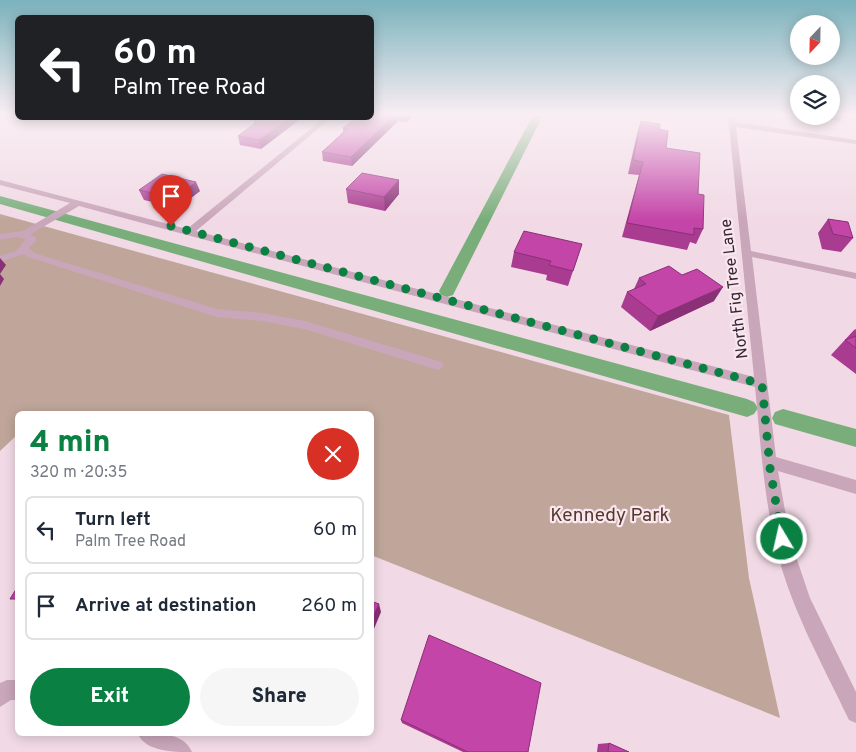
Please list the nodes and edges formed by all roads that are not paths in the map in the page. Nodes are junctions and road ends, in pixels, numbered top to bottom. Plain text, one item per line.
1 (289, 150) edge
2 (735, 150) edge
3 (0, 182) edge
4 (74, 205) junction
5 (190, 231) junction
6 (28, 232) junction
7 (0, 237) edge
8 (25, 249) junction
9 (747, 254) junction
10 (0, 259) edge
11 (856, 276) edge
12 (438, 365) dead end
13 (762, 384) junction
14 (770, 462) junction
15 (856, 487) edge
16 (856, 713) edge
17 (152, 736) edge
18 (182, 752) edge

1 - 5 street
2 - 9 street, North Fig Tree Lane
3 - 4 street
4 - 5 street
4 - 6 street
5 - 13 street
6 - 7 street
6 - 8 street
8 - 10 street
8 - 12 street
9 - 11 street
9 - 13 street, North Fig Tree Lane
13 - 14 street, North Fig Tree Lane
14 - 15 street
14 - 16 street, North Fig Tree Lane
17 - 18 street

